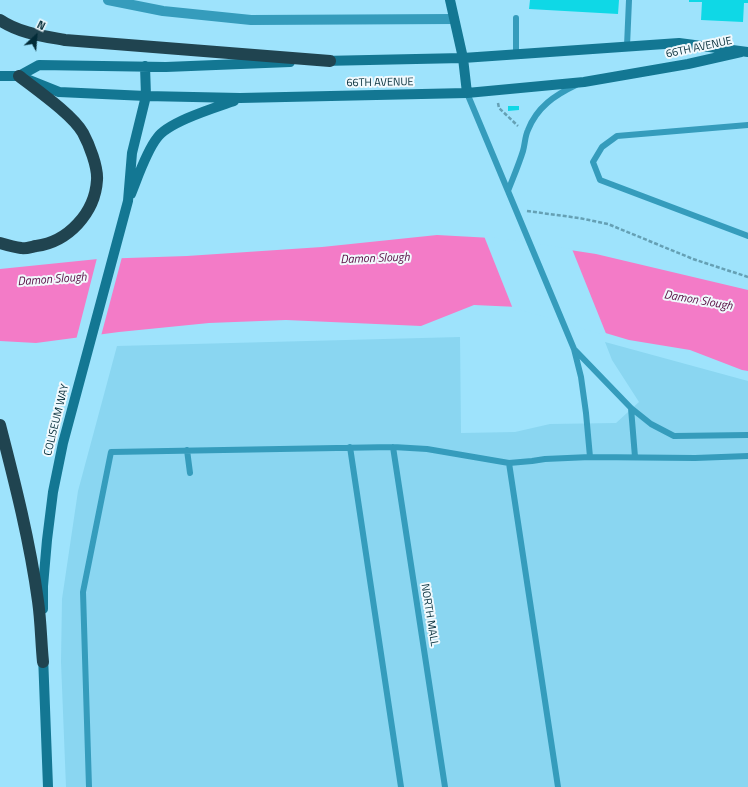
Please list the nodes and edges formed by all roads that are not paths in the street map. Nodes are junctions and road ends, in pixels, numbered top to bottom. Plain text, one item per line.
1 (108, 0) edge
2 (450, 0) edge
3 (629, 0) edge
4 (516, 18) dead end
5 (454, 19) junction
6 (0, 20) edge
7 (627, 46) junction
8 (744, 52) edge
9 (516, 54) junction
10 (462, 58) junction
11 (330, 61) junction
12 (146, 66) junction
13 (0, 76) edge
14 (19, 76) junction
15 (584, 82) junction
16 (467, 93) junction
17 (146, 96) junction
18 (240, 98) junction
19 (748, 125) edge
20 (508, 191) junction
21 (128, 201) junction
22 (748, 236) edge
23 (0, 243) edge
24 (574, 349) junction
25 (631, 408) junction
26 (0, 425) edge
27 (748, 435) edge
28 (350, 447) junction
29 (393, 447) junction
30 (187, 450) junction
31 (748, 456) edge
32 (590, 457) junction
33 (635, 457) junction
34 (509, 463) junction
35 (190, 474) dead end
36 (43, 662) junction
37 (48, 787) edge
38 (89, 787) edge
39 (401, 787) edge
40 (445, 787) edge
41 (558, 787) edge

1 - 5 street
2 - 5 street
3 - 7 lane
4 - 9 lane
5 - 10 street
6 - 11 highway
7 - 8 street, 66TH AVENUE
7 - 9 street, 66TH AVENUE
8 - 15 street, 66TH AVENUE
9 - 10 street, 66TH AVENUE
10 - 11 street, 66TH AVENUE
10 - 16 street
11 - 12 street, 66TH AVENUE
12 - 14 street, 66TH AVENUE
12 - 17 street, COLISEUM WAY
13 - 14 street, 66TH AVENUE
14 - 17 street, 66TH AVENUE
14 - 23 highway
15 - 16 street, 66TH AVENUE
15 - 20 lane
16 - 18 street, 66TH AVENUE
16 - 20 lane
17 - 18 street, 66TH AVENUE
17 - 21 street, COLISEUM WAY
18 - 21 street
19 - 22 lane
20 - 24 lane
21 - 36 street, COLISEUM WAY
24 - 25 lane
24 - 32 lane
25 - 27 lane
25 - 33 lane
26 - 36 highway
28 - 29 lane
28 - 30 lane
28 - 39 lane
29 - 34 lane
29 - 40 lane, NORTH MALL
30 - 35 lane
30 - 38 lane
31 - 33 lane
32 - 33 lane
32 - 34 lane
34 - 41 lane
36 - 37 street, COLISEUM WAY

